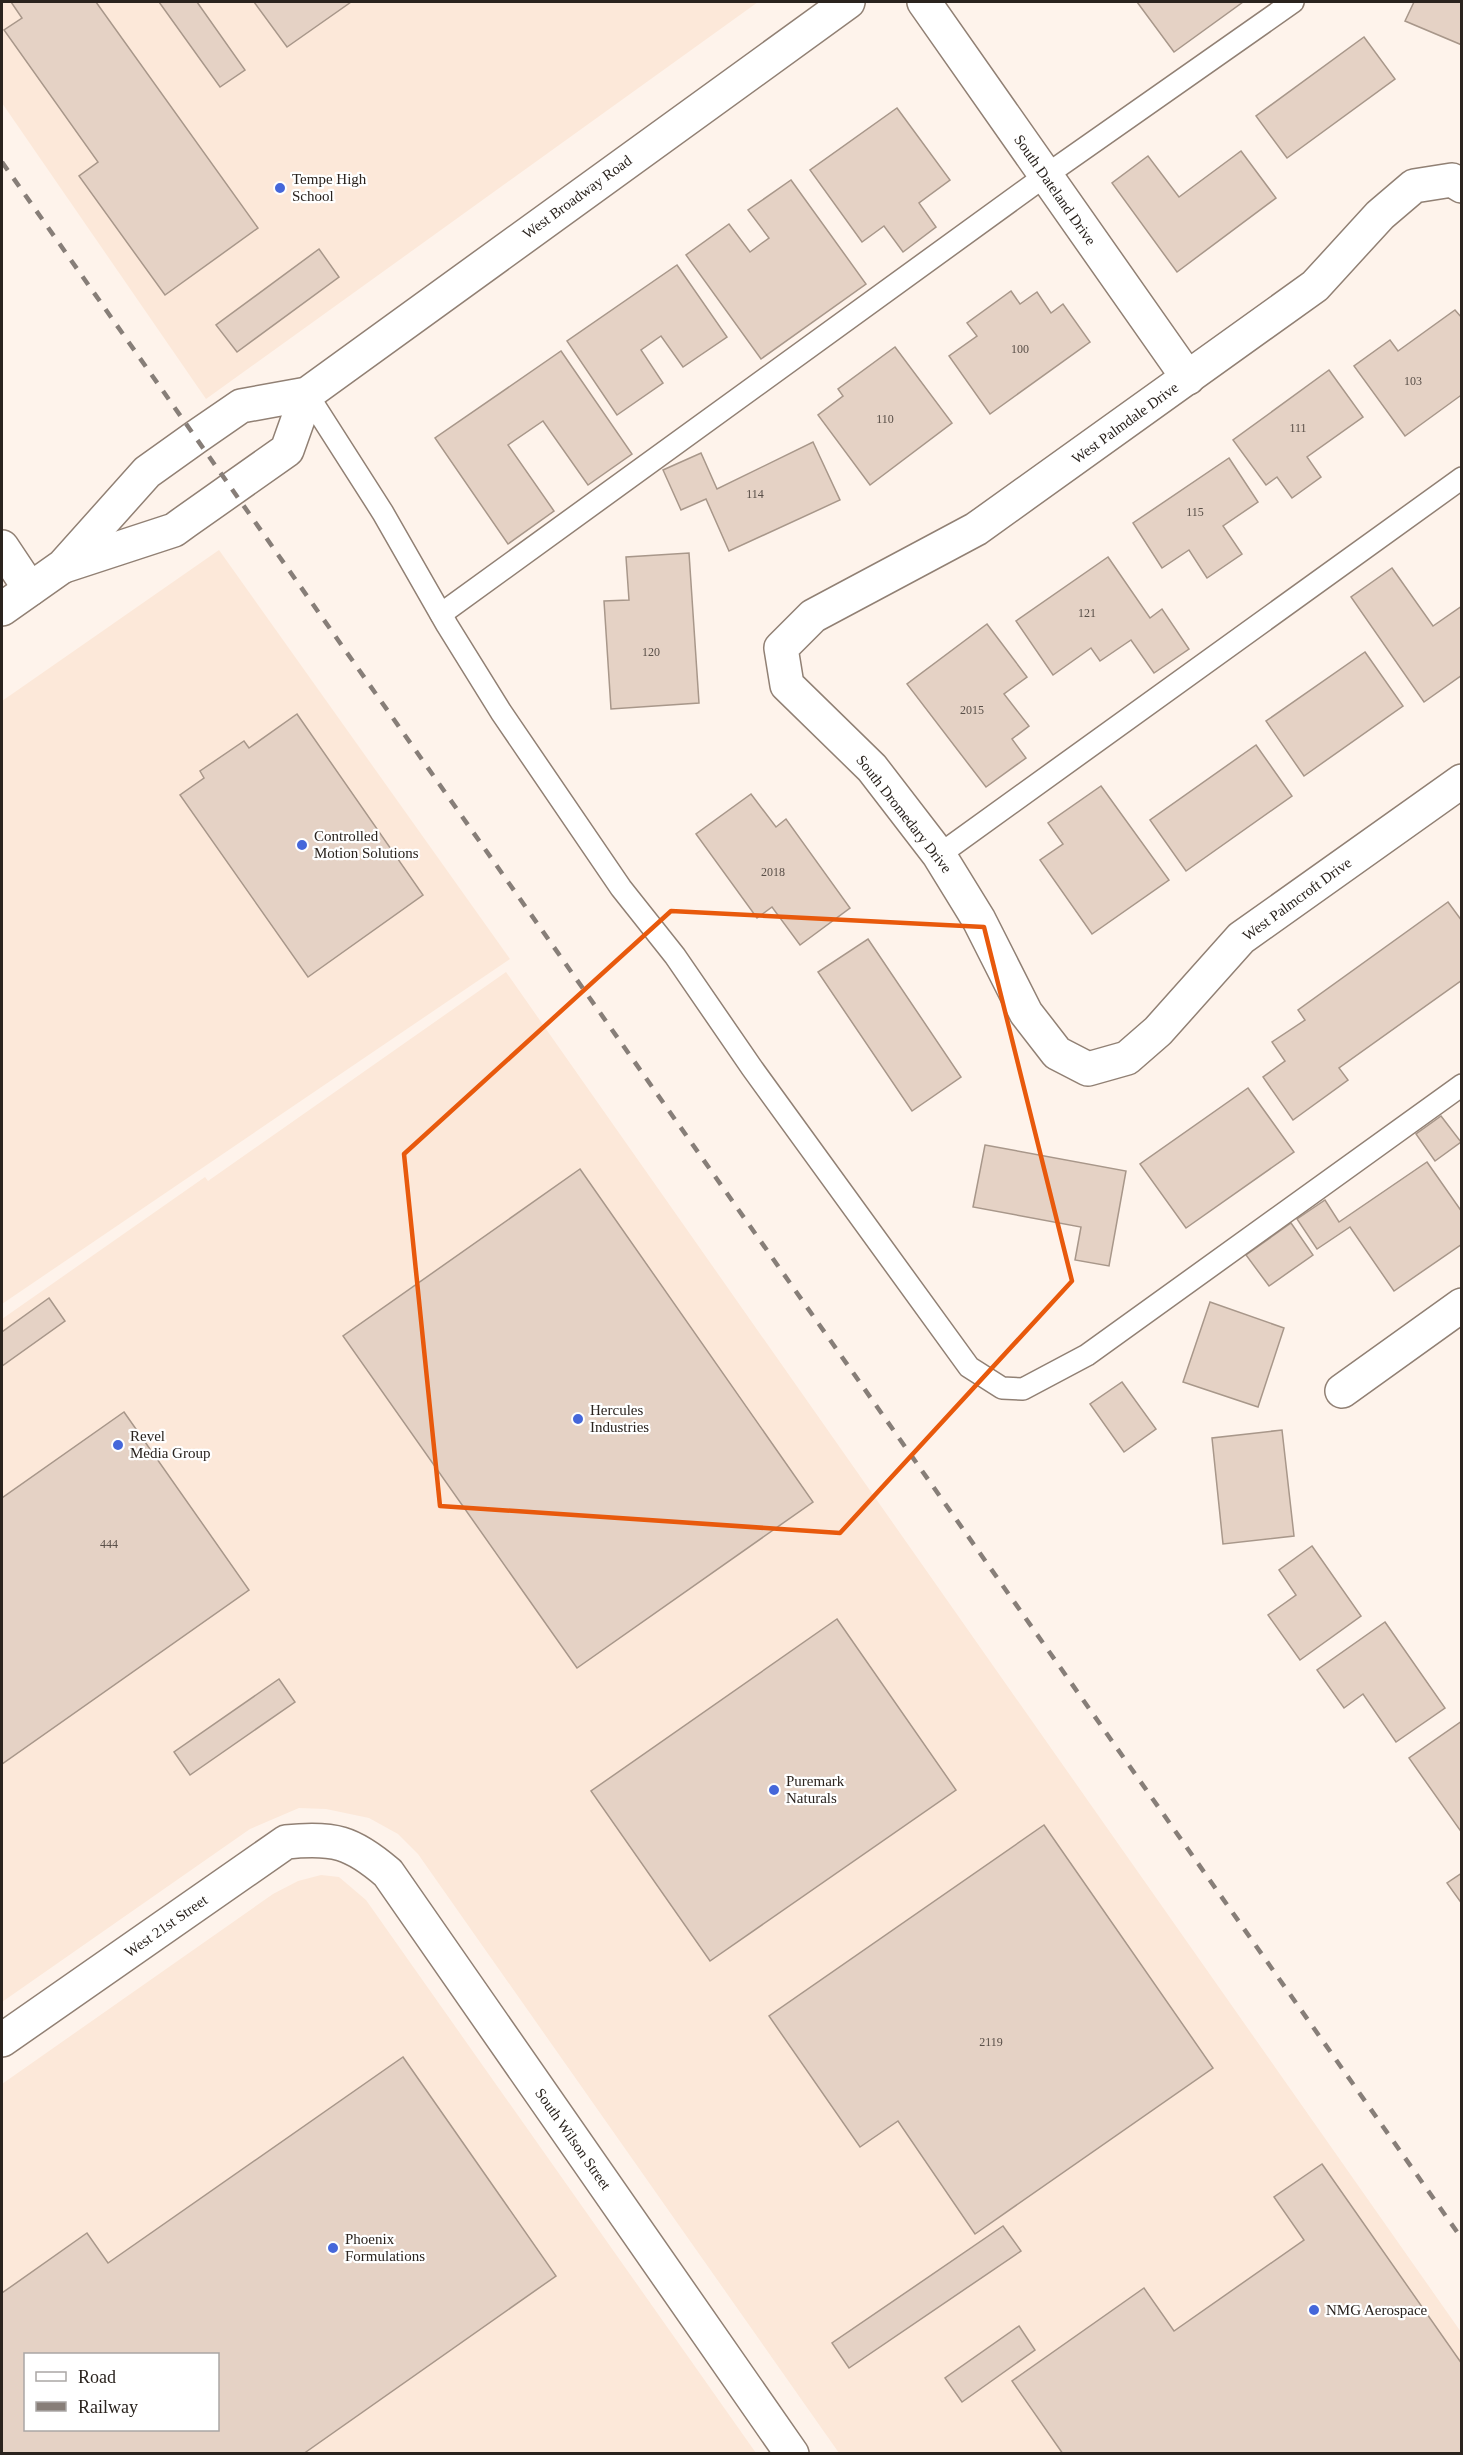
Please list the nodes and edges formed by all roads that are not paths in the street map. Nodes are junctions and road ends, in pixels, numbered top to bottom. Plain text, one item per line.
1 (849, 2) edge
2 (924, 2) edge
3 (1293, 2) edge
4 (1045, 176) junction
5 (1457, 183) edge
6 (1188, 378) junction
7 (307, 394) junction
8 (1461, 477) edge
9 (2, 547) edge
10 (63, 566) junction
11 (30, 589) junction
12 (2, 609) edge
13 (441, 614) junction
14 (781, 648) joint
15 (1461, 781) edge
16 (939, 855) junction
17 (1088, 1069) joint
18 (1461, 1085) edge
19 (1461, 1305) edge
20 (1342, 1391) dead end
21 (339, 1841) joint
22 (2, 2040) edge
23 (792, 2454) edge

1 - 7 street, West Broadway Road
2 - 4 street, South Dateland Drive
3 - 4 lane
4 - 6 street, South Dateland Drive
4 - 13 lane
5 - 6 street, West Palmdale Drive
6 - 14 street, West Palmdale Drive
7 - 10 street, West Broadway Road
7 - 10 street, West Broadway Road
7 - 13 lane
8 - 16 lane
9 - 11 street
10 - 11 street, West Broadway Road
11 - 12 street, West Broadway Road
13 - 18 lane
14 - 16 street, South Dromedary Drive
15 - 17 street, West Palmcroft Drive
16 - 17 street, South Dromedary Drive
19 - 20 street
21 - 22 street, West 21st Street
21 - 23 street, South Wilson Street

